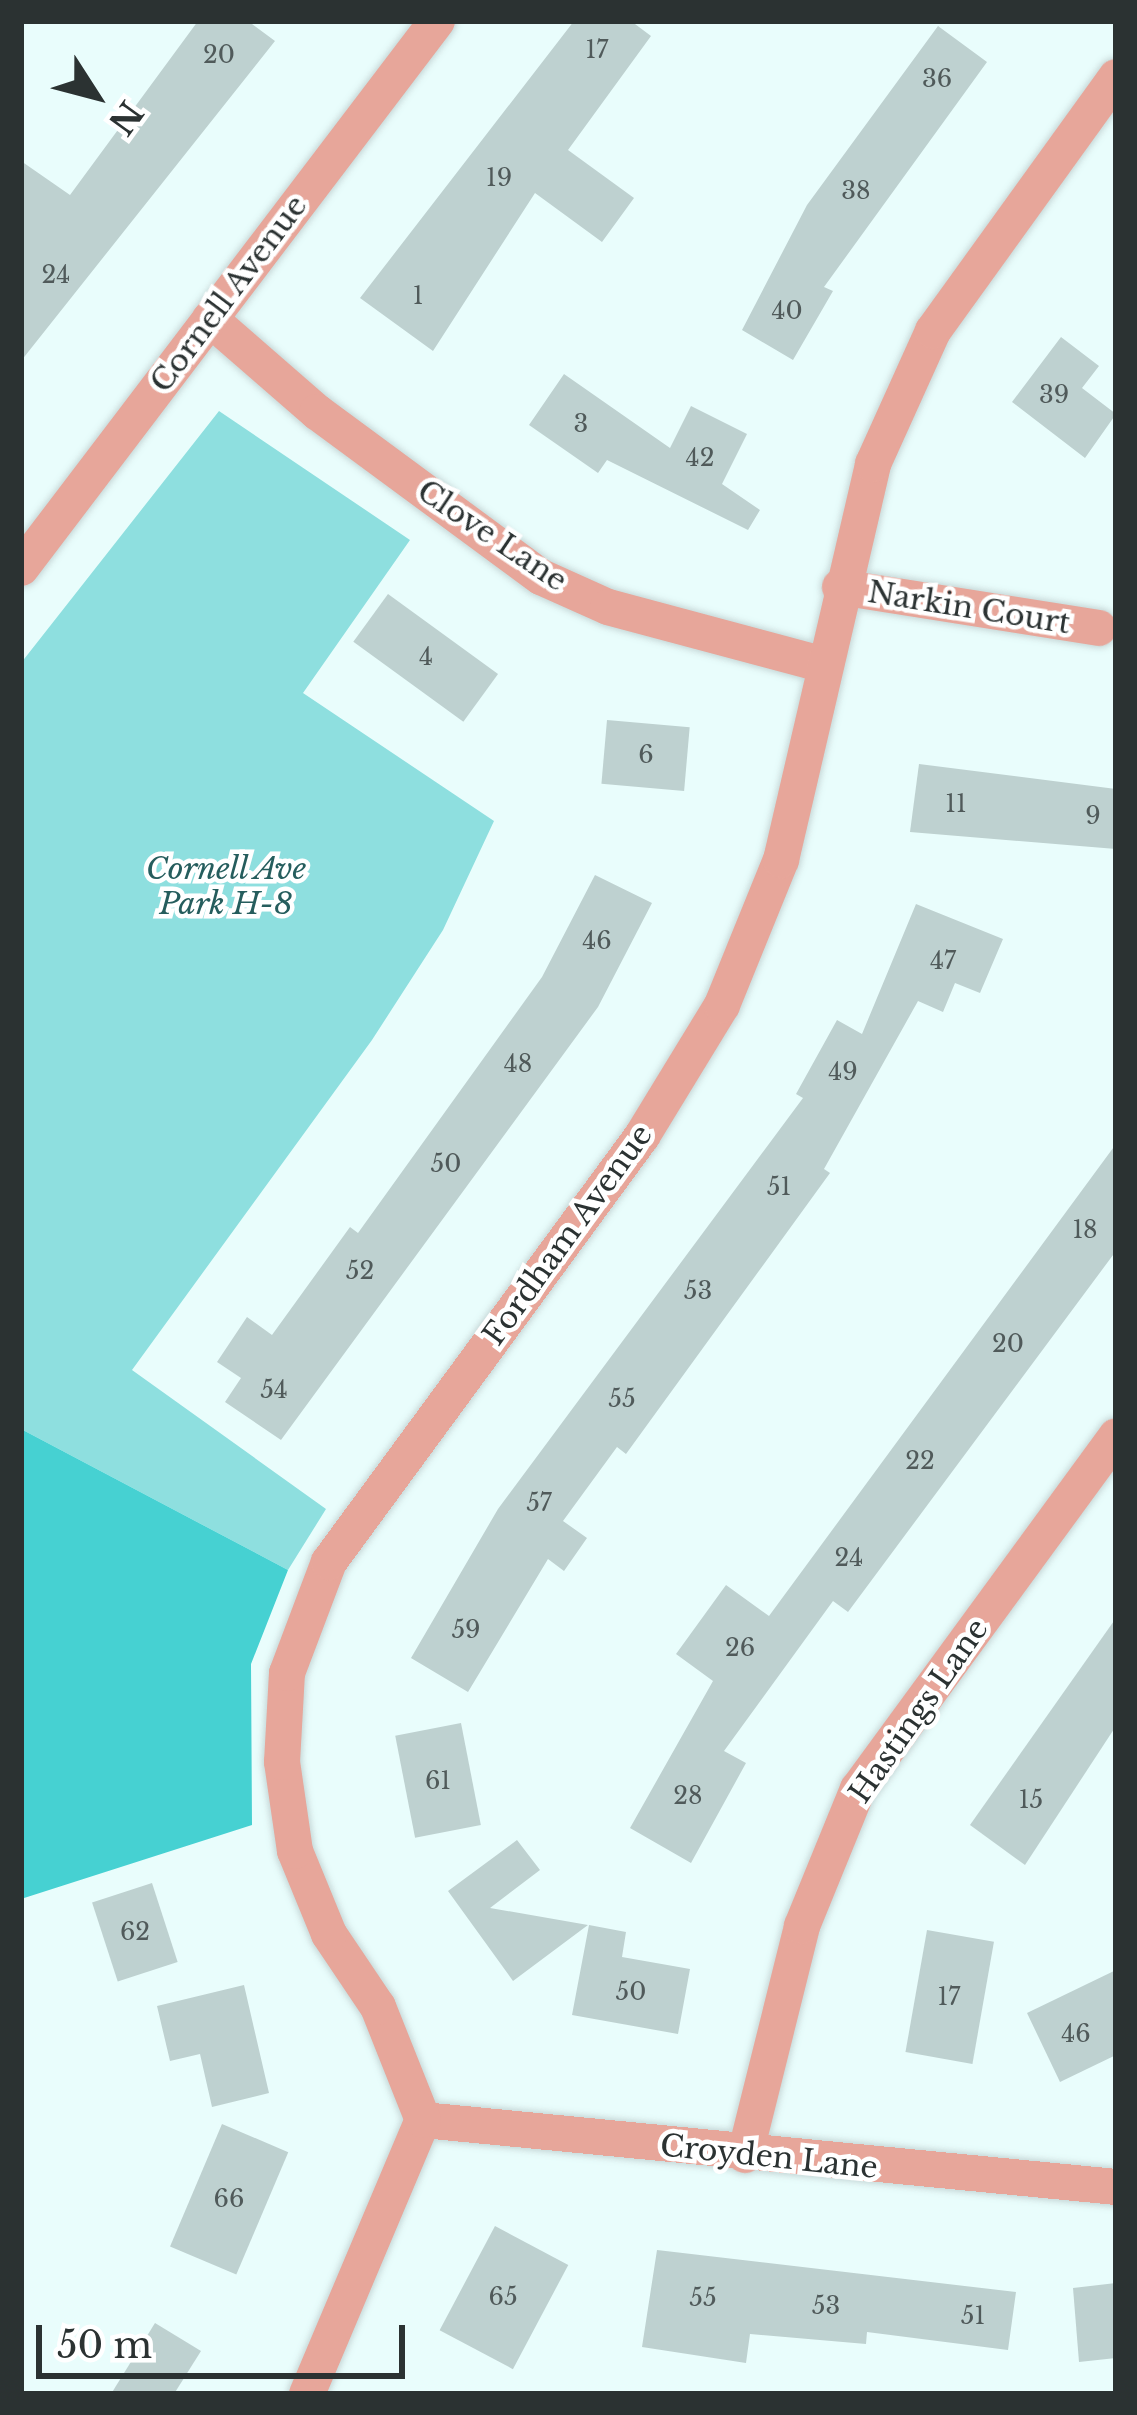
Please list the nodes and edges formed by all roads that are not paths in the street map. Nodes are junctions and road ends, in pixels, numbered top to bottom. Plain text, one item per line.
1 (437, 21) edge
2 (1116, 77) edge
3 (210, 320) junction
4 (21, 568) edge
5 (840, 587) junction
6 (1099, 628) dead end
7 (821, 664) junction
8 (1116, 1436) edge
9 (423, 2120) junction
10 (745, 2155) junction
11 (1116, 2187) edge
12 (307, 2394) edge

1 - 3 street, Cornell Avenue
2 - 5 street, Fordham Avenue
3 - 4 street, Cornell Avenue
3 - 7 street, Clove Lane
5 - 6 street, Narkin Court
5 - 7 street, Fordham Avenue
7 - 9 street, Fordham Avenue
8 - 10 street, Hastings Lane
9 - 10 street, Croyden Lane
9 - 12 street
10 - 11 street, Croyden Lane

